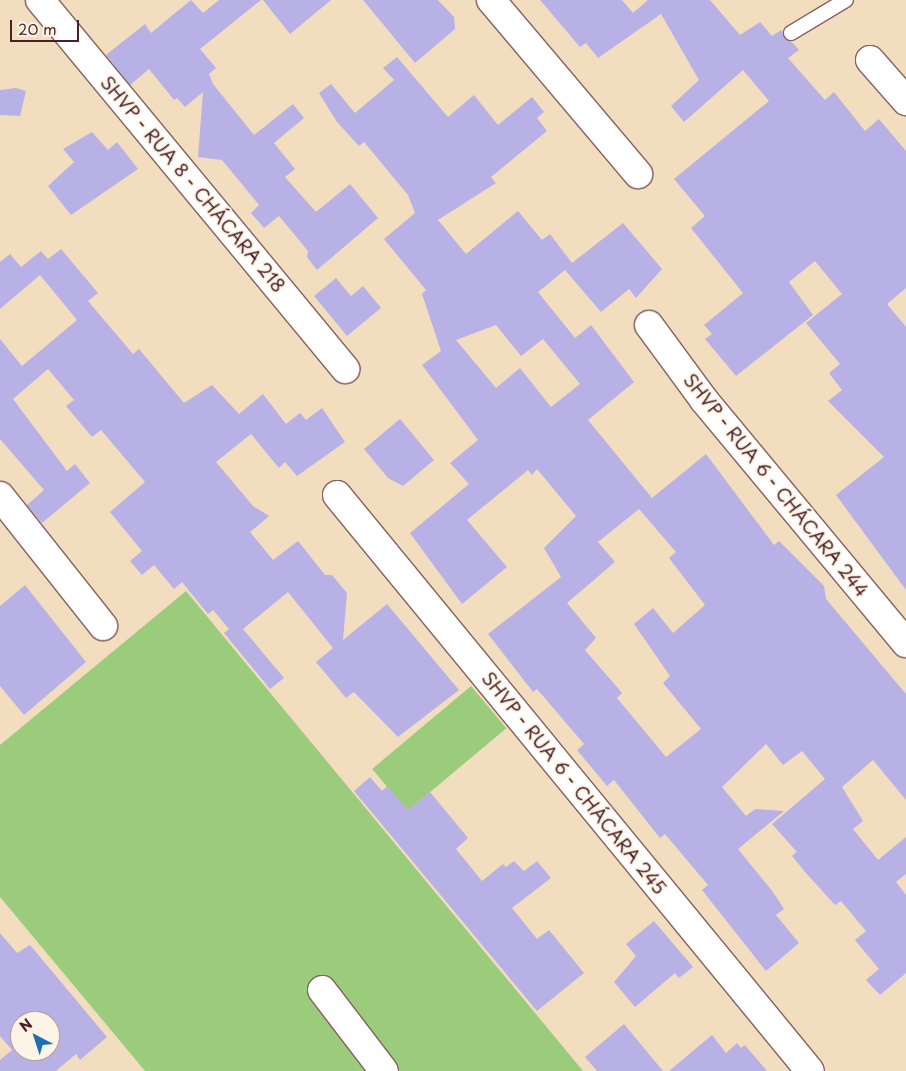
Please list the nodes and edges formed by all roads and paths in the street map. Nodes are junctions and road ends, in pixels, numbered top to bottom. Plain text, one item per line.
1 (40, 0) edge
2 (491, 0) edge
3 (846, 0) edge
4 (791, 33) dead end
5 (870, 60) dead end
6 (906, 101) edge
7 (638, 174) dead end
8 (649, 325) dead end
9 (345, 369) dead end
10 (338, 495) dead end
11 (0, 496) edge
12 (103, 626) dead end
13 (906, 643) edge
14 (322, 990) dead end
15 (384, 1071) edge
16 (810, 1071) edge

1 - 9 street, SHVP - RUA 8 - CHÁCARA 218
2 - 7 street
3 - 4 lane
5 - 6 street
8 - 13 street, SHVP - RUA 6 - CHÁCARA 244
10 - 16 street, SHVP - RUA 6 - CHÁCARA 245
11 - 12 street
14 - 15 street

